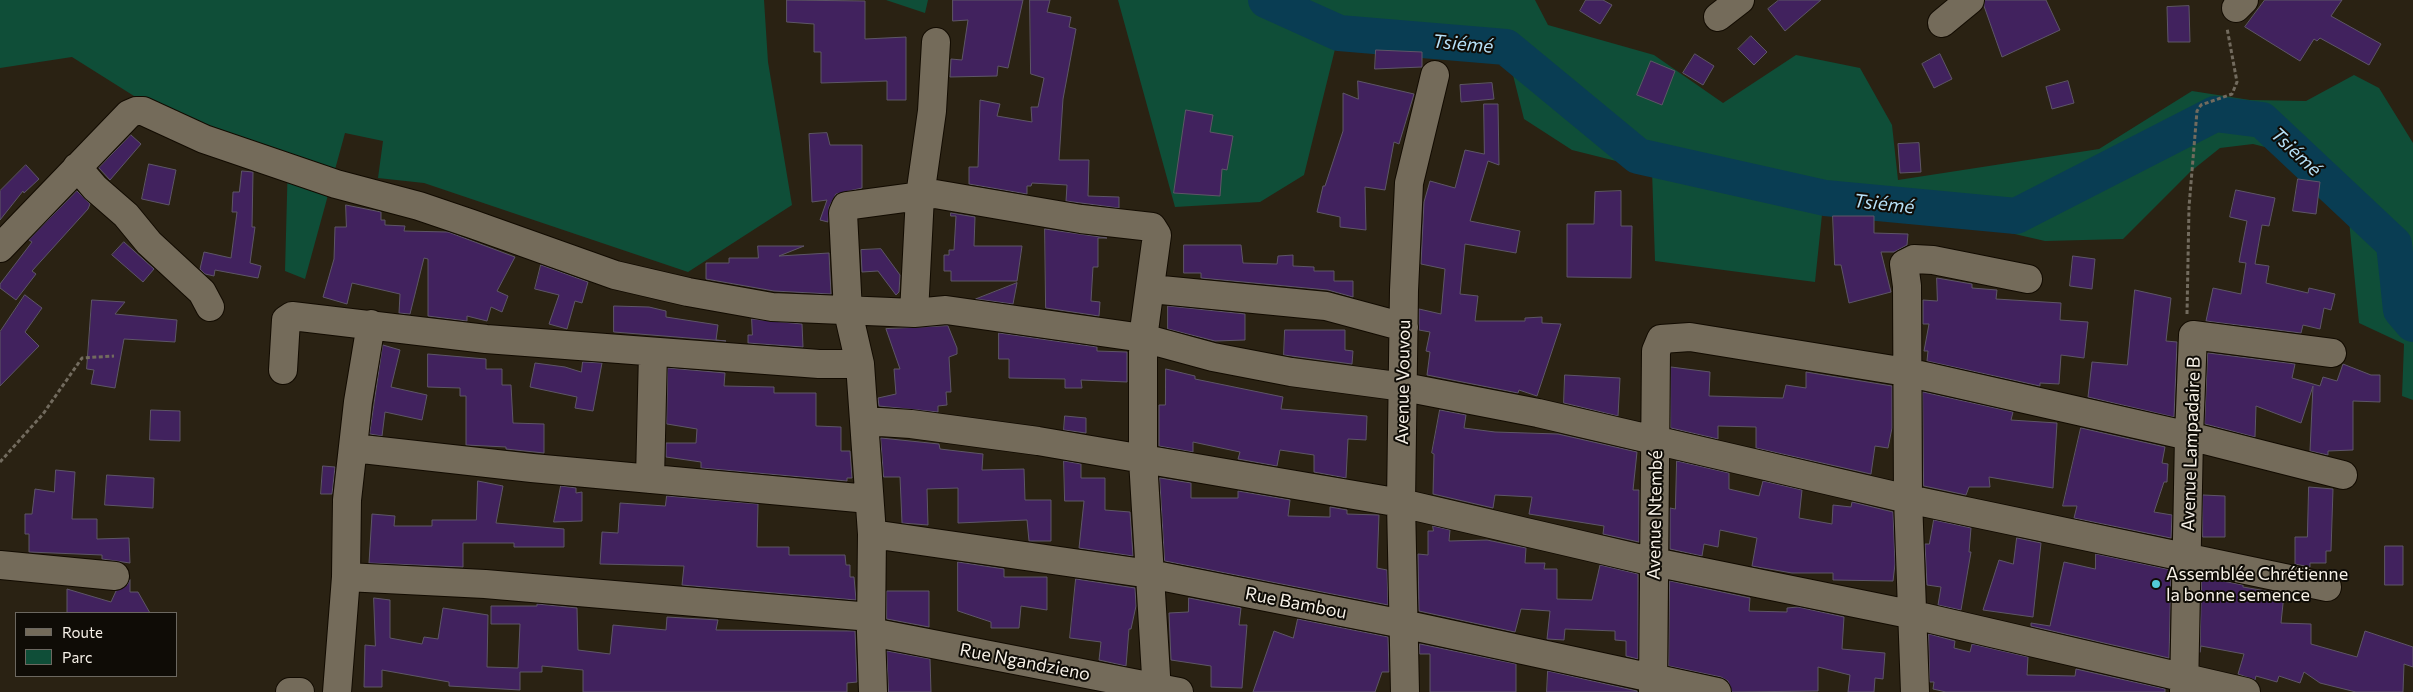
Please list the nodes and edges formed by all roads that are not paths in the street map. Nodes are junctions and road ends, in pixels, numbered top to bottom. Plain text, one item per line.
1 (1740, 0) edge
2 (1970, 0) edge
3 (1718, 17) dead end
4 (1942, 23) dead end
5 (936, 42) dead end
6 (1435, 75) dead end
7 (77, 167) junction
8 (920, 196) junction
9 (0, 248) edge
10 (2028, 279) dead end
11 (1151, 289) junction
12 (210, 307) dead end
13 (848, 312) junction
14 (914, 313) junction
15 (371, 324) junction
16 (1404, 327) junction
17 (1142, 338) junction
18 (653, 352) junction
19 (2332, 353) dead end
20 (860, 364) junction
21 (283, 370) dead end
22 (1906, 372) junction
23 (1404, 387) junction
24 (864, 421) junction
25 (2189, 436) junction
26 (1656, 442) junction
27 (352, 448) junction
28 (1142, 460) junction
29 (2343, 475) dead end
30 (650, 479) junction
31 (1908, 498) junction
32 (869, 499) junction
33 (1402, 503) junction
34 (872, 534) junction
35 (2188, 556) junction
36 (1654, 562) junction
37 (0, 565) edge
38 (1150, 574) junction
39 (115, 576) dead end
40 (346, 577) junction
41 (2327, 587) dead end
42 (1914, 615) junction
43 (871, 624) junction
44 (1403, 624) junction
45 (1653, 685) edge
46 (2184, 685) edge
47 (1165, 690) edge
48 (290, 692) edge
49 (300, 692) edge
50 (337, 692) edge
51 (873, 692) edge
52 (1405, 692) edge
53 (1717, 692) edge
54 (1915, 692) edge
55 (2246, 692) edge

1 - 3 street
2 - 4 street
5 - 8 street
6 - 16 street, Avenue Vouvou
7 - 9 street
7 - 12 street
7 - 13 street
8 - 11 street
8 - 13 street
8 - 14 street
10 - 22 street
11 - 16 street
11 - 17 street
13 - 14 street
13 - 20 street
14 - 17 street
15 - 18 street
15 - 21 street
15 - 27 street
16 - 23 street, Avenue Vouvou
17 - 23 street
17 - 28 street
18 - 20 street
18 - 30 street
19 - 25 street, Avenue Lampadaire B
20 - 24 street
22 - 25 street
22 - 26 street, Avenue Ntembé
22 - 31 street
23 - 26 street
23 - 33 street, Avenue Vouvou
24 - 28 street
24 - 32 street
25 - 29 street
25 - 35 street, Avenue Lampadaire B
26 - 31 street
26 - 36 street, Avenue Ntembé
27 - 30 street
27 - 40 street
28 - 33 street
28 - 38 street
30 - 32 street
31 - 35 street
31 - 42 street
32 - 34 street
33 - 36 street
33 - 44 street, Avenue Vouvou
34 - 38 street, Rue Bambou
34 - 43 street
35 - 41 street
35 - 46 street, Avenue Lampadaire B
36 - 42 street
36 - 45 street, Avenue Ntembé
37 - 39 street
38 - 44 street, Rue Bambou
38 - 47 street
40 - 43 street, Rue Ngandzieno
40 - 50 street
42 - 46 street
42 - 54 street
43 - 47 street, Rue Ngandzieno
43 - 51 street
44 - 45 street, Rue Bambou
44 - 52 street, Avenue Vouvou
45 - 53 street, Rue Bambou
46 - 55 street
48 - 49 street

